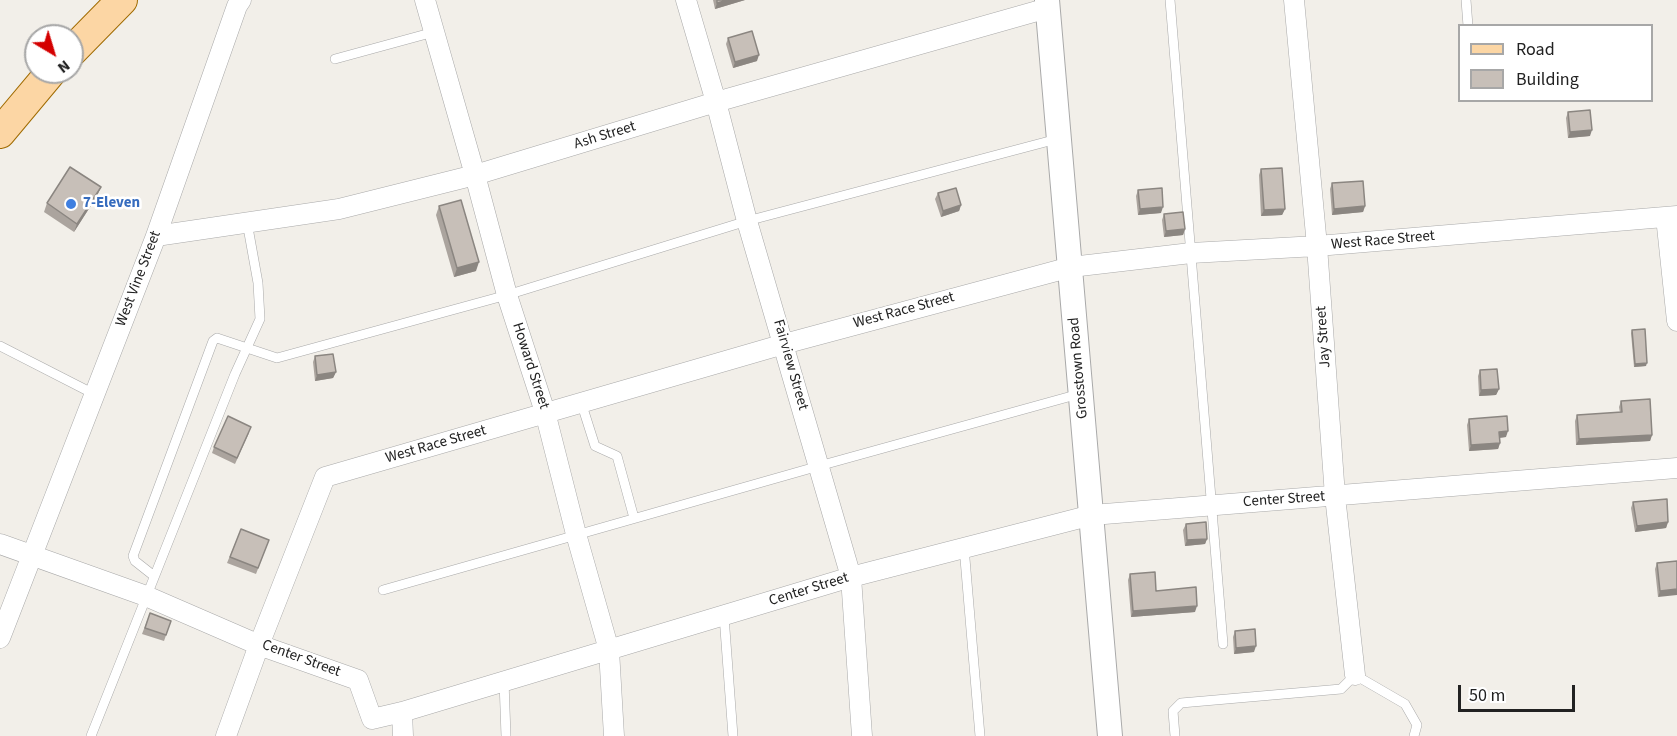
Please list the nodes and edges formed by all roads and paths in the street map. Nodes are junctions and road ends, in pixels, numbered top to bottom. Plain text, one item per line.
1 (122, 0) edge
2 (241, 0) edge
3 (424, 0) edge
4 (686, 0) edge
5 (1170, 0) edge
6 (1294, 0) edge
7 (1466, 0) edge
8 (1047, 4) edge
9 (1468, 24) edge
10 (434, 32) junction
11 (84, 39) edge
12 (335, 59) dead end
13 (41, 84) edge
14 (716, 102) junction
15 (0, 133) edge
16 (1059, 139) junction
17 (475, 176) junction
18 (1672, 217) edge
19 (747, 221) junction
20 (247, 222) junction
21 (156, 236) junction
22 (1317, 246) junction
23 (1191, 252) junction
24 (1071, 267) junction
25 (507, 295) junction
26 (1677, 321) edge
27 (784, 344) junction
28 (0, 346) edge
29 (247, 347) junction
30 (94, 394) junction
31 (1082, 394) junction
32 (581, 402) junction
33 (545, 412) junction
34 (819, 466) junction
35 (1677, 468) edge
36 (1335, 496) junction
37 (1210, 506) junction
38 (1092, 515) junction
39 (634, 518) junction
40 (576, 534) junction
41 (0, 544) edge
42 (964, 547) junction
43 (31, 557) junction
44 (154, 576) junction
45 (851, 577) junction
46 (383, 590) dead end
47 (146, 596) junction
48 (724, 616) junction
49 (0, 638) edge
50 (1223, 644) dead end
51 (259, 645) junction
52 (609, 650) junction
53 (1355, 675) junction
54 (504, 681) junction
55 (402, 712) junction
56 (91, 736) edge
57 (226, 736) edge
58 (403, 736) edge
59 (506, 736) edge
60 (614, 736) edge
61 (733, 736) edge
62 (862, 736) edge
63 (980, 736) edge
64 (1110, 736) edge
65 (1175, 736) edge
66 (1414, 736) edge

1 - 11 main road
2 - 21 street, West Vine Street
3 - 10 street, Howard Street
4 - 14 street, Fairview Street
5 - 23 lane
6 - 22 street, Jay Street
7 - 9 lane
8 - 14 street, Ash Street
8 - 16 street, Grosstown Road
10 - 12 lane
10 - 17 street, Howard Street
13 - 15 main road
14 - 17 street, Ash Street
14 - 19 street, Fairview Street
16 - 19 lane
16 - 24 street, Grosstown Road
17 - 20 street, Ash Street
17 - 25 street, Howard Street
18 - 22 street, West Race Street
18 - 26 street
19 - 25 lane
19 - 27 street, Fairview Street
20 - 21 street, Ash Street
20 - 29 lane
21 - 30 street, West Vine Street
22 - 23 street, West Race Street
22 - 36 street, Jay Street
23 - 24 street, West Race Street
23 - 37 lane
24 - 27 street, West Race Street
24 - 31 street, Grosstown Road
25 - 29 lane
25 - 33 street, Howard Street
27 - 32 street, West Race Street
27 - 34 street, Fairview Street
28 - 30 lane
29 - 44 lane
29 - 44 lane
30 - 43 street, West Vine Street
31 - 34 lane
31 - 38 street, Grosstown Road
32 - 33 street, West Race Street
32 - 39 lane
33 - 40 street, Howard Street
33 - 51 street, West Race Street
34 - 39 lane
34 - 45 street, Fairview Street
35 - 36 street, Center Street
36 - 37 street, Center Street
36 - 53 street, Jay Street
37 - 38 street, Center Street
37 - 50 lane
38 - 42 street, Center Street
38 - 64 street, Grosstown Road
39 - 40 lane
40 - 46 lane
40 - 52 street, Howard Street
41 - 43 street, Center Street
42 - 45 street, Center Street
42 - 63 lane
43 - 47 street, Center Street
43 - 49 street, West Vine Street
44 - 47 lane
45 - 48 street, Center Street
45 - 62 street, Fairview Street
47 - 51 street, Center Street
47 - 56 lane
48 - 52 street, Center Street
48 - 61 lane
51 - 55 street, Center Street
51 - 57 street
52 - 54 street, Center Street
52 - 60 street, Howard Street
53 - 65 lane
53 - 66 lane
54 - 55 street, Center Street
54 - 59 lane
55 - 58 street

